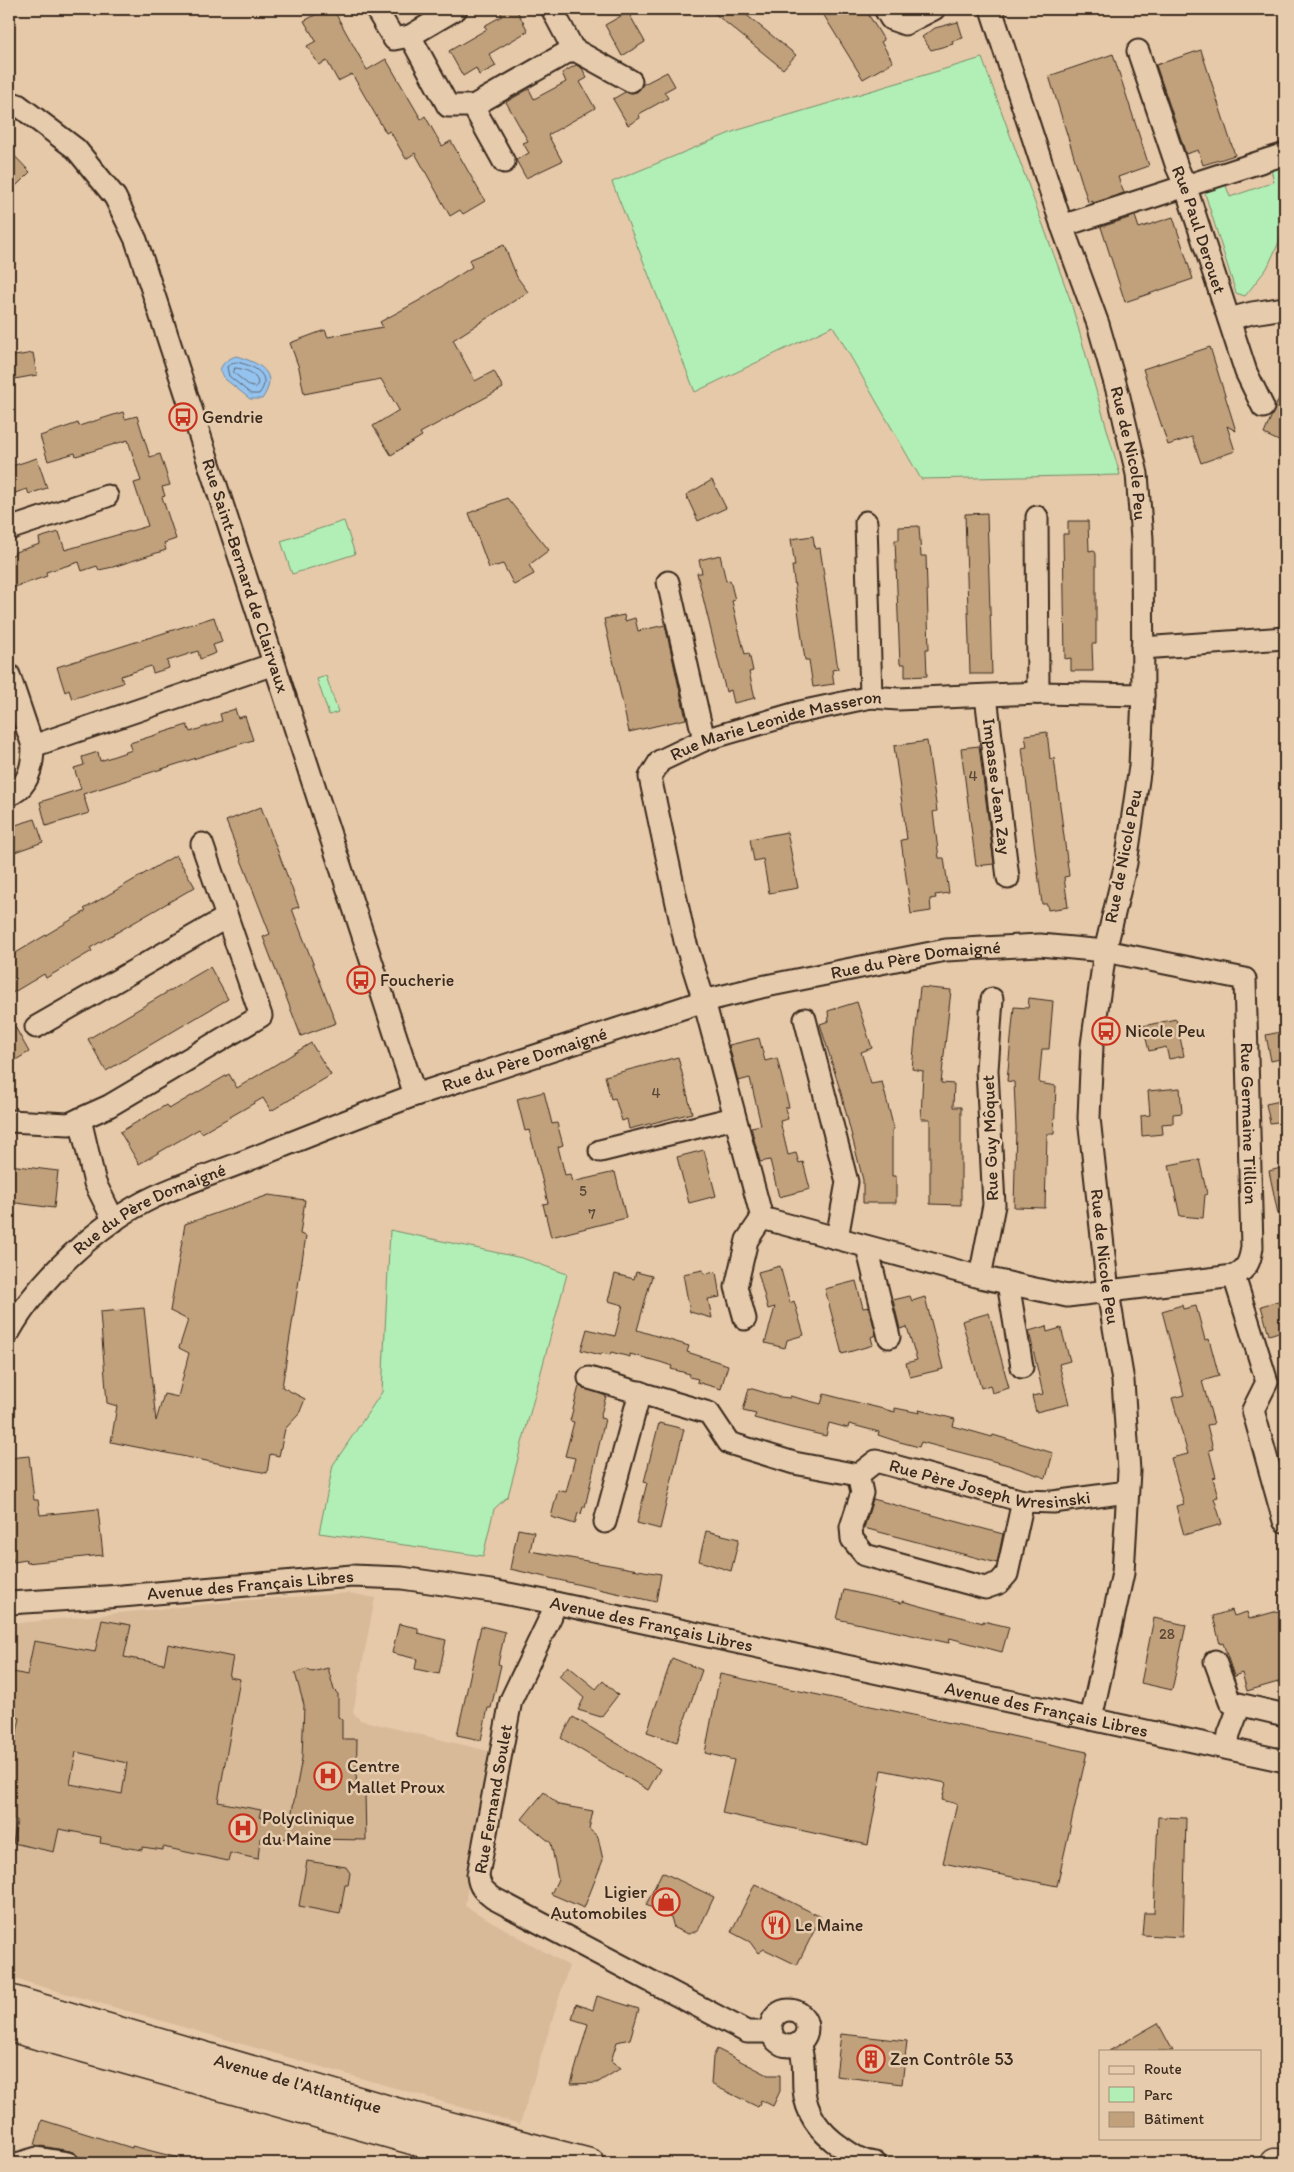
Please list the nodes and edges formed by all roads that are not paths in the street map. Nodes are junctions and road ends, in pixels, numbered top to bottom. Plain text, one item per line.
1 (376, 9) edge
2 (456, 9) edge
3 (552, 9) edge
4 (885, 9) edge
5 (934, 9) edge
6 (990, 9) edge
7 (410, 36) junction
8 (573, 49) junction
9 (1138, 51) dead end
10 (631, 80) dead end
11 (9, 102) edge
12 (473, 106) junction
13 (1285, 154) edge
14 (504, 162) dead end
15 (1185, 185) junction
16 (1062, 226) junction
17 (1285, 308) edge
18 (1229, 319) junction
19 (1263, 407) dead end
20 (108, 496) dead end
21 (1037, 517) dead end
22 (866, 522) dead end
23 (9, 529) edge
24 (668, 582) dead end
25 (1285, 638) edge
26 (1142, 648) junction
27 (274, 664) junction
28 (9, 675) edge
29 (1038, 693) junction
30 (1143, 695) junction
31 (986, 696) junction
32 (871, 697) junction
33 (704, 740) junction
34 (33, 746) junction
35 (9, 794) edge
36 (202, 844) dead end
37 (1008, 878) dead end
38 (227, 917) junction
39 (1105, 951) junction
40 (992, 999) dead end
41 (704, 1001) junction
42 (805, 1019) dead end
43 (36, 1028) dead end
44 (414, 1095) junction
45 (734, 1118) junction
46 (80, 1119) junction
47 (9, 1121) edge
48 (600, 1151) dead end
49 (762, 1218) junction
50 (114, 1221) junction
51 (837, 1238) junction
52 (867, 1247) junction
53 (1234, 1276) junction
54 (980, 1277) junction
55 (1008, 1283) junction
56 (1108, 1292) junction
57 (745, 1319) dead end
58 (9, 1332) edge
59 (889, 1337) dead end
60 (1022, 1367) dead end
61 (589, 1378) dead end
62 (640, 1392) junction
63 (858, 1475) junction
64 (1127, 1492) junction
65 (1023, 1501) junction
66 (1284, 1521) dead end
67 (605, 1522) dead end
68 (9, 1603) edge
69 (555, 1603) junction
70 (1215, 1661) dead end
71 (1240, 1706) junction
72 (1285, 1714) edge
73 (1092, 1719) junction
74 (1227, 1748) junction
75 (1285, 1761) edge
76 (9, 1999) edge
77 (9, 2027) edge
78 (771, 2032) junction
79 (799, 2043) junction
80 (20, 2163) edge
81 (68, 2163) edge
82 (494, 2163) edge
83 (590, 2163) edge
84 (875, 2163) edge
85 (1274, 2163) edge
86 (1285, 2163) edge

1 - 7 street
2 - 7 street
3 - 8 street
4 - 5 street
6 - 16 street, Rue de Nicole Peu
7 - 12 street
8 - 10 street
8 - 12 street
9 - 15 street, Rue Paul Derouet
11 - 27 street, Rue Saint-Bernard de Clairvaux
12 - 14 street
13 - 15 street
15 - 16 street
15 - 18 street, Rue Paul Derouet
16 - 26 street, Rue de Nicole Peu
17 - 18 street
18 - 19 street, Rue Paul Derouet
20 - 23 street
21 - 29 street
22 - 32 street
24 - 33 street
25 - 26 street
26 - 30 street, Rue de Nicole Peu
27 - 34 street
27 - 44 street, Rue Saint-Bernard de Clairvaux
28 - 34 street
29 - 30 street, Rue Marie Leonide Masseron
29 - 31 street, Rue Marie Leonide Masseron
30 - 39 street, Rue de Nicole Peu
31 - 32 street, Rue Marie Leonide Masseron
31 - 37 street, Impasse Jean Zay
32 - 33 street, Rue Marie Leonide Masseron
33 - 41 street, Rue Marie Leonide Masseron
34 - 35 street
36 - 38 street
38 - 43 street
38 - 46 street
39 - 41 street, Rue du Père Domaigné
39 - 53 street, Rue Germaine Tillion
39 - 56 street, Rue de Nicole Peu
40 - 54 street, Rue Guy Môquet
41 - 44 street, Rue du Père Domaigné
41 - 45 street
42 - 51 street
44 - 50 street, Rue du Père Domaigné
45 - 48 street
45 - 49 street
46 - 47 street
46 - 50 street
49 - 51 street
49 - 57 street
50 - 58 street, Rue du Père Domaigné
51 - 52 street
52 - 54 street
52 - 59 street
53 - 56 street
53 - 66 street
54 - 55 street
55 - 56 street
55 - 60 street
56 - 64 street, Rue de Nicole Peu
61 - 62 street
62 - 63 street
62 - 67 street
63 - 65 street, Rue Père Joseph Wresinski
63 - 65 street
64 - 65 street, Rue Père Joseph Wresinski
64 - 73 street, Rue de Nicole Peu
68 - 69 street, Avenue des Français Libres
69 - 73 street, Avenue des Français Libres
69 - 78 street, Rue Fernand Soulet
70 - 71 street
71 - 72 street
71 - 74 street
73 - 74 street, Avenue des Français Libres
74 - 75 street, Avenue des Français Libres
76 - 83 main road, Avenue de l'Atlantique
77 - 82 main road, Avenue de l'Atlantique
78 - 79 street
78 - 79 street
79 - 84 street
80 - 81 street
85 - 86 main road

